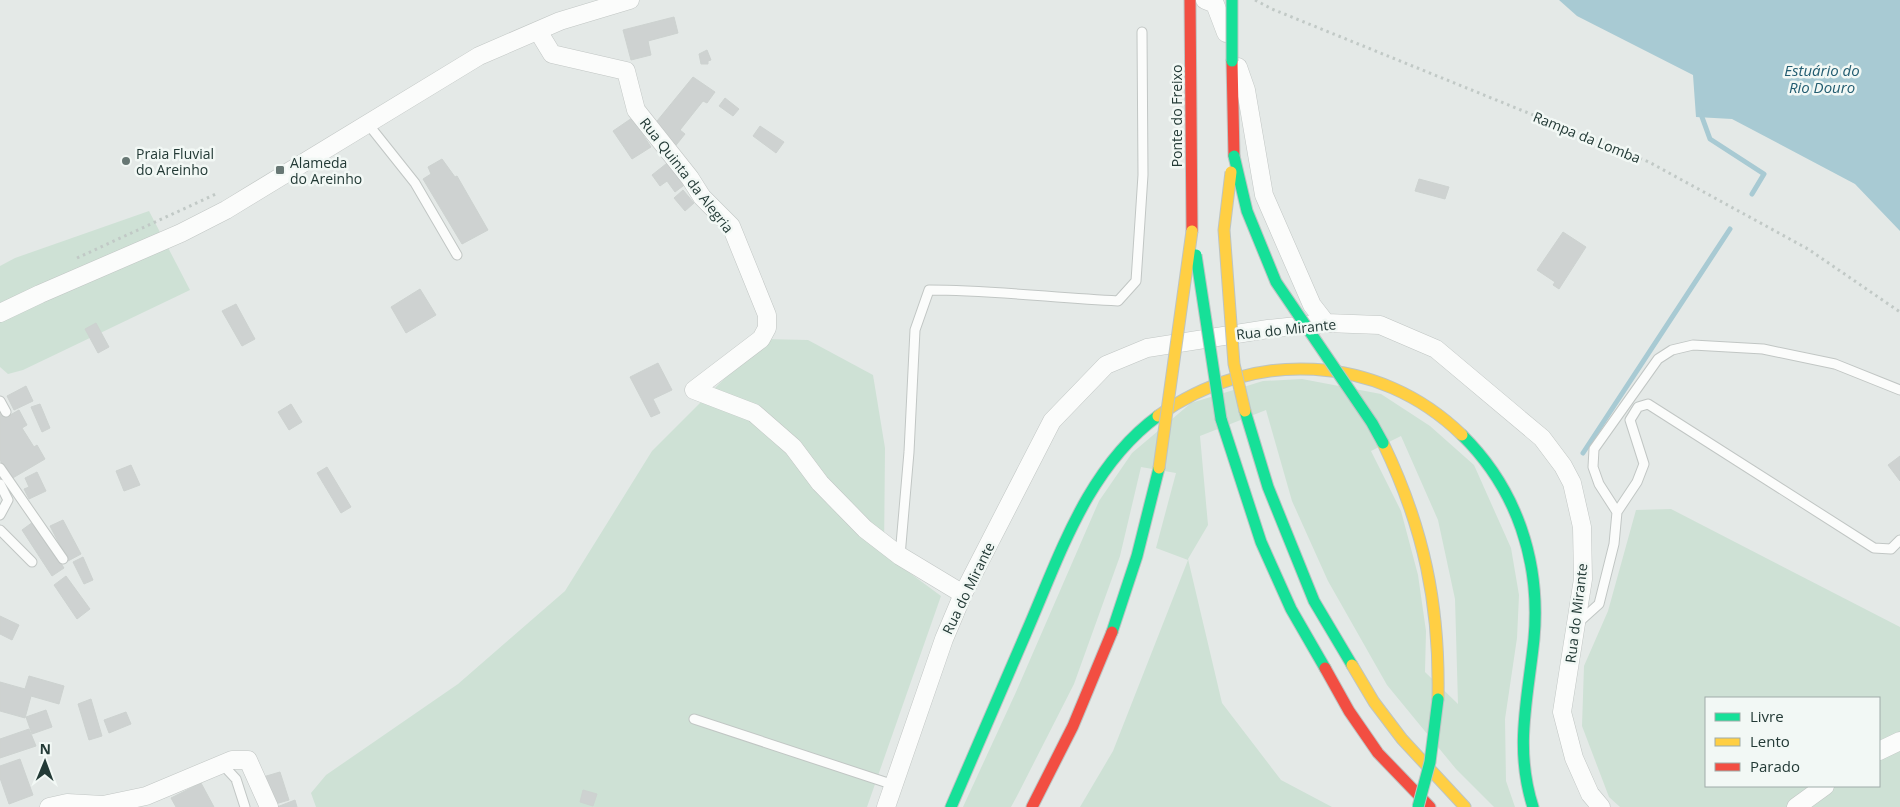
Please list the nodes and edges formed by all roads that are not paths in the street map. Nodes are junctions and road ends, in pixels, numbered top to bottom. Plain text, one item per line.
1 (630, 0) edge
2 (1190, 0) edge
3 (1205, 0) edge
4 (1232, 0) edge
5 (538, 31) junction
6 (1142, 32) dead end
7 (368, 124) junction
8 (1234, 156) junction
9 (1192, 231) junction
10 (457, 255) dead end
11 (0, 314) edge
12 (1326, 323) junction
13 (1900, 390) edge
14 (0, 401) edge
15 (6, 412) dead end
16 (0, 468) edge
17 (0, 484) edge
18 (1617, 512) junction
19 (0, 515) edge
20 (0, 530) edge
21 (1900, 540) edge
22 (900, 556) junction
23 (62, 559) dead end
24 (32, 562) dead end
25 (963, 594) junction
26 (1577, 624) junction
27 (694, 719) dead end
28 (1900, 741) edge
29 (1880, 751) edge
30 (221, 764) junction
31 (894, 786) junction
32 (1824, 787) edge
33 (49, 807) edge
34 (245, 807) edge
35 (269, 807) edge
36 (886, 807) edge
37 (951, 807) edge
38 (1032, 807) edge
39 (1418, 807) edge
40 (1430, 807) edge
41 (1465, 807) edge
42 (1533, 807) edge
43 (1600, 807) edge
44 (1796, 807) edge

1 - 5 street
2 - 9 highway, Ponte do Freixo
3 - 12 street
4 - 8 highway, bridge
5 - 7 street
5 - 22 street, Rua Quinta da Alegria
6 - 22 lane
7 - 10 lane
7 - 11 street
8 - 39 highway, bridge
8 - 41 highway, bridge
9 - 38 highway, bridge
9 - 40 highway, bridge
12 - 25 street, Rua do Mirante
12 - 26 street, Rua do Mirante
13 - 18 lane
14 - 15 lane
16 - 23 lane
17 - 19 lane
18 - 21 lane
18 - 26 lane
20 - 24 lane
22 - 25 street, Rua Quinta da Alegria
25 - 31 street, Rua do Mirante
26 - 43 street, Rua do Mirante
27 - 31 lane
28 - 29 street
30 - 33 street
30 - 34 lane
30 - 35 street
31 - 36 street, Rua do Mirante
32 - 44 street
37 - 42 highway

